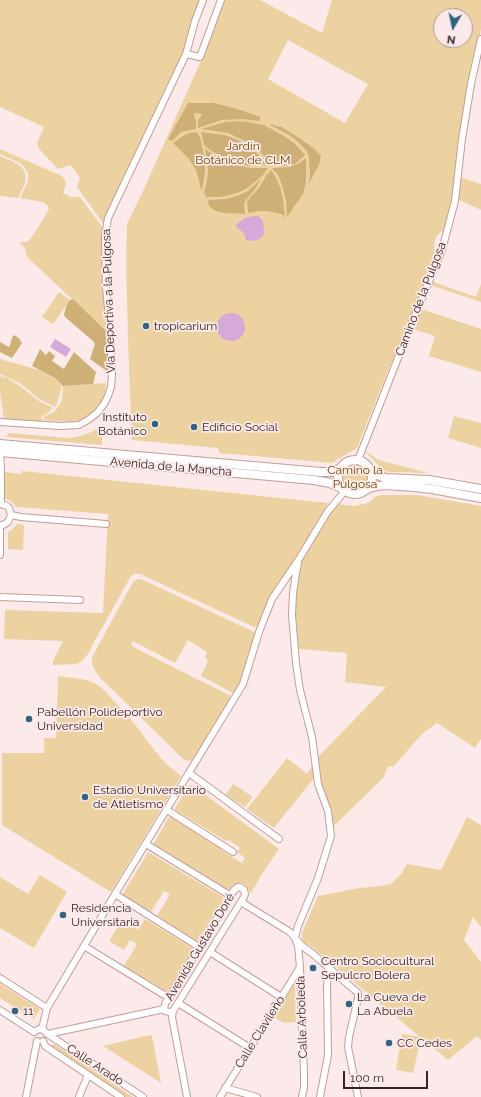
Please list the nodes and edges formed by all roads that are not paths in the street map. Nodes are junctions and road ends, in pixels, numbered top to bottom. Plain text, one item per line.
1 (203, 0) edge
2 (221, 0) edge
3 (481, 39) edge
4 (186, 54) junction
5 (0, 422) edge
6 (0, 444) edge
7 (0, 452) edge
8 (358, 460) junction
9 (340, 468) junction
10 (370, 469) junction
11 (368, 488) junction
12 (481, 489) edge
13 (343, 490) junction
14 (481, 498) edge
15 (0, 504) edge
16 (12, 515) junction
17 (106, 524) dead end
18 (0, 525) edge
19 (0, 554) edge
20 (299, 559) junction
21 (0, 597) edge
22 (80, 600) dead end
23 (189, 773) junction
24 (167, 810) junction
25 (278, 839) dead end
26 (146, 844) junction
27 (233, 852) dead end
28 (115, 894) junction
29 (231, 896) junction
30 (241, 902) junction
31 (295, 938) junction
32 (84, 946) junction
33 (199, 947) junction
34 (210, 952) junction
35 (300, 966) junction
36 (329, 966) junction
37 (0, 978) edge
38 (281, 997) junction
39 (169, 998) junction
40 (178, 1003) junction
41 (47, 1008) junction
42 (164, 1009) junction
43 (0, 1010) edge
44 (173, 1012) junction
45 (34, 1032) junction
46 (45, 1032) junction
47 (40, 1041) junction
48 (250, 1048) junction
49 (88, 1075) junction
50 (225, 1088) junction
51 (26, 1097) edge
52 (79, 1097) edge
53 (121, 1097) edge
54 (143, 1097) edge
55 (187, 1097) edge
56 (220, 1097) edge
57 (257, 1097) edge
58 (302, 1097) edge
59 (320, 1097) edge
60 (358, 1097) edge

1 - 4 street, Vía Deportiva a la Pulgosa
2 - 4 street
3 - 8 street, Camino de la Pulgosa
4 - 5 street, Vía Deportiva a la Pulgosa
6 - 9 main road, Avenida de la Mancha
7 - 13 main road, Avenida de la Mancha
7 - 15 street
8 - 9 main road
8 - 10 main road
9 - 13 main road
10 - 11 main road
10 - 12 main road
11 - 13 main road
11 - 14 main road
13 - 20 street
15 - 16 street
16 - 17 street
16 - 18 street
18 - 19 street
20 - 23 street
20 - 31 street
21 - 22 street
23 - 24 street
23 - 25 street
24 - 26 street
24 - 27 street
26 - 28 street
26 - 29 street
28 - 32 street
28 - 33 street
29 - 30 street, Avenida Gustavo Doré
29 - 33 street, Avenida Gustavo Doré
30 - 31 street
30 - 34 street, Avenida Gustavo Doré
31 - 35 street, Calle Arboleda
31 - 36 street
32 - 39 street
32 - 41 street
33 - 39 street, Avenida Gustavo Doré
34 - 38 street
34 - 40 street, Avenida Gustavo Doré
35 - 38 street, Calle Clavileño
35 - 58 street, Calle Arboleda
36 - 59 street
36 - 60 street
37 - 41 street
38 - 48 street, Calle Clavileño
39 - 42 street, Avenida Gustavo Doré
40 - 44 street, Avenida Gustavo Doré
40 - 48 street
41 - 46 street
42 - 44 street, Avenida Gustavo Doré
42 - 46 street
43 - 45 street
44 - 55 street
45 - 46 street
45 - 47 street
46 - 47 street
46 - 54 street, Calle Arado
47 - 49 street, Calle Arado
47 - 51 street
48 - 50 street, Calle Clavileño
49 - 52 street
49 - 53 street, Calle Arado
50 - 56 street, Calle Clavileño
50 - 57 street

